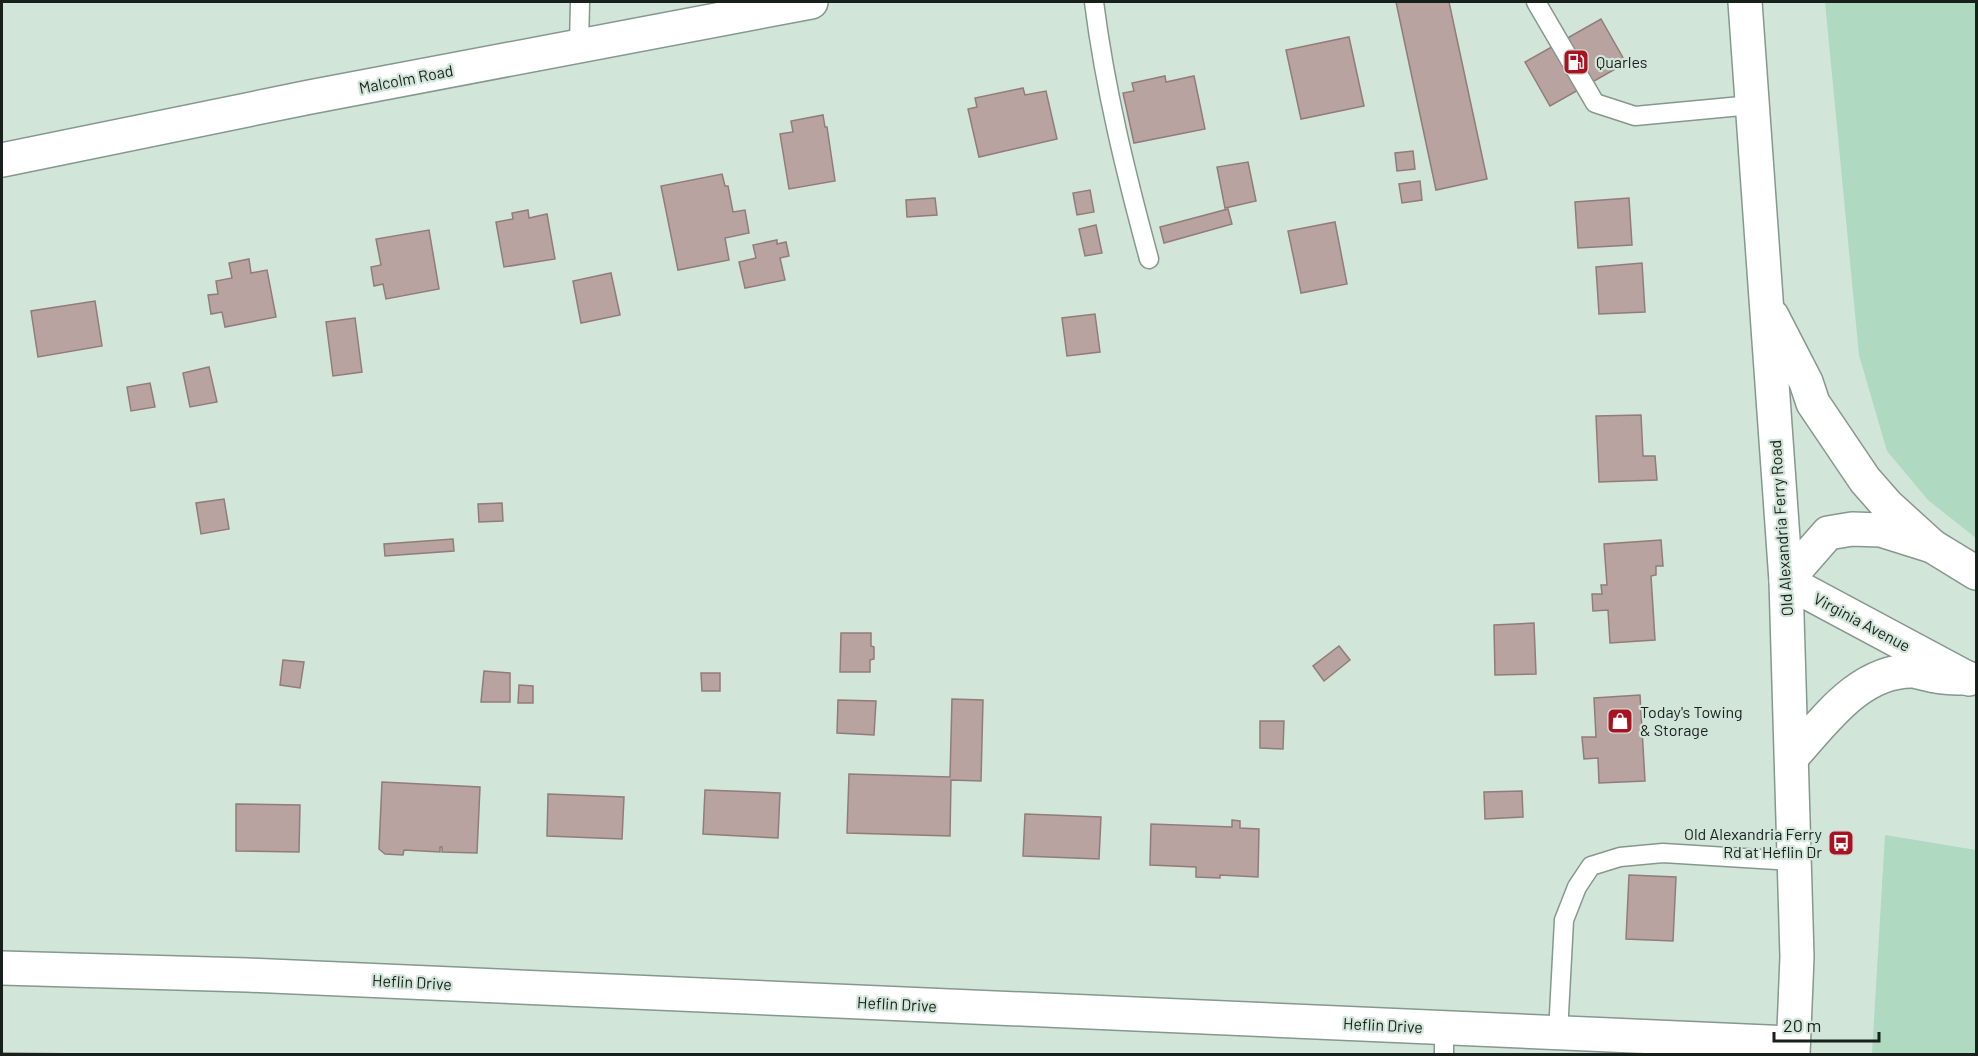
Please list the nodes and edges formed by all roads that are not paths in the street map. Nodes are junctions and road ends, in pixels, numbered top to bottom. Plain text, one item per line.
1 (580, 2) edge
2 (812, 2) edge
3 (1094, 2) edge
4 (1536, 2) edge
5 (1745, 2) edge
6 (773, 5) edge
7 (579, 46) junction
8 (1752, 105) junction
9 (2, 160) edge
10 (1149, 259) dead end
11 (1766, 303) junction
12 (1932, 546) junction
13 (1977, 573) edge
14 (1786, 581) junction
15 (1972, 681) edge
16 (1791, 758) junction
17 (1794, 861) junction
18 (2, 968) edge
19 (1558, 1033) junction
20 (1444, 1041) edge
21 (1793, 1049) edge

1 - 7 lane
2 - 6 street, Malcolm Road
3 - 10 lane
4 - 8 lane
5 - 8 street, Old Alexandria Ferry Road
6 - 7 street, Malcolm Road
7 - 9 street, Malcolm Road
8 - 11 street, Old Alexandria Ferry Road
11 - 12 street
11 - 14 street, Old Alexandria Ferry Road
12 - 13 street
12 - 14 street
14 - 15 street, Virginia Avenue
14 - 16 street, Old Alexandria Ferry Road
15 - 16 street
16 - 17 street, Old Alexandria Ferry Road
17 - 19 lane
17 - 21 street, Old Alexandria Ferry Road
18 - 20 street, Heflin Drive
19 - 20 street, Heflin Drive
19 - 21 street, Heflin Drive

